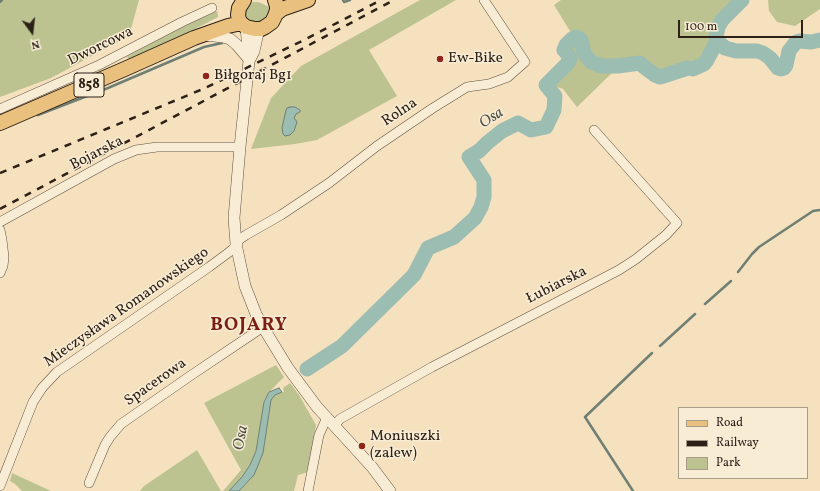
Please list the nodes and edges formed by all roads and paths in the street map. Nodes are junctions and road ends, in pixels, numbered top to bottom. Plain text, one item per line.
1 (235, 0) edge
2 (244, 0) edge
3 (268, 0) edge
4 (308, 0) edge
5 (484, 0) edge
6 (276, 4) edge
7 (212, 8) dead end
8 (244, 26) junction
9 (261, 29) junction
10 (199, 36) junction
11 (121, 54) junction
12 (248, 59) junction
13 (127, 68) junction
14 (0, 109) edge
15 (0, 123) edge
16 (594, 130) dead end
17 (240, 147) junction
18 (0, 222) edge
19 (0, 230) edge
20 (236, 244) junction
21 (0, 273) edge
22 (262, 327) junction
23 (331, 422) junction
24 (89, 483) dead end
25 (0, 486) edge
26 (308, 491) edge
27 (390, 491) edge

1 - 10 main road, 858
2 - 8 main road
3 - 6 main road
4 - 6 main road
5 - 20 street, Rolna
6 - 9 main road
7 - 11 street, Dworcowa
8 - 9 main road, 858
8 - 10 main road, 858
8 - 12 street
9 - 12 street
10 - 12 street
10 - 13 main road, 858
11 - 13 street
11 - 14 street, Dworcowa
12 - 17 street
13 - 15 main road, 858
16 - 23 street, Łubiarska
17 - 18 street, Bojarska
17 - 20 street
19 - 21 street
20 - 22 street
20 - 25 street, Mieczysława Romanowskiego
22 - 23 street
22 - 24 street, Spacerowa
23 - 26 street
23 - 27 street

